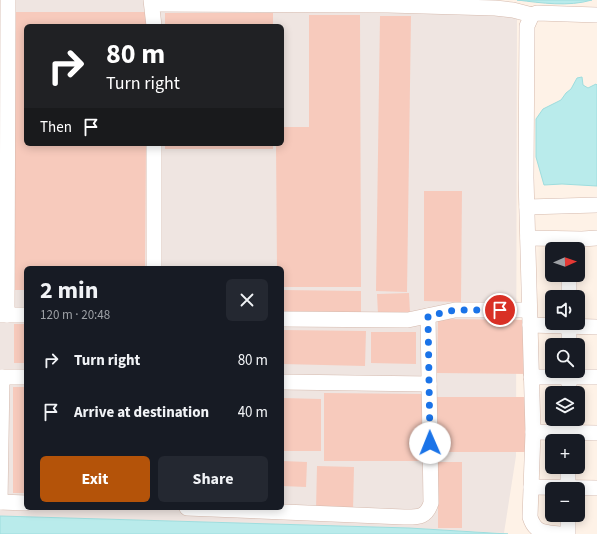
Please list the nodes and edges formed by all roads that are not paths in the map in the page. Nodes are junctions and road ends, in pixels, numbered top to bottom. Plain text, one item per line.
1 (8, 0) edge
2 (152, 2) edge
3 (532, 15) junction
4 (597, 15) edge
5 (154, 24) edge
6 (154, 146) edge
7 (597, 205) edge
8 (527, 207) junction
9 (528, 238) junction
10 (597, 238) edge
11 (555, 242) edge
12 (578, 242) edge
13 (154, 266) edge
14 (3, 315) edge
15 (24, 315) edge
16 (428, 316) junction
17 (530, 317) junction
18 (284, 319) edge
19 (545, 320) edge
20 (585, 326) edge
21 (597, 327) edge
22 (545, 376) edge
23 (585, 376) edge
24 (1, 377) edge
25 (531, 377) junction
26 (597, 377) edge
27 (24, 378) edge
28 (284, 382) edge
29 (429, 384) junction
30 (568, 431) edge
31 (533, 432) junction
32 (597, 433) edge
33 (531, 487) junction
34 (545, 487) edge
35 (585, 488) edge
36 (597, 488) edge
37 (0, 502) edge
38 (24, 503) edge
39 (235, 510) edge
40 (568, 522) edge
41 (559, 534) edge
42 (568, 534) edge

1 - 14 street
2 - 3 street
2 - 5 street
3 - 4 street
3 - 8 street
6 - 13 street
7 - 8 street
8 - 9 street
9 - 11 street
9 - 17 street
10 - 12 street
14 - 15 street
16 - 17 street
16 - 18 street
16 - 29 street
17 - 19 street
17 - 25 street
20 - 21 street
22 - 25 street
23 - 26 street
24 - 27 street
24 - 37 street
25 - 31 street
28 - 29 street
29 - 39 street
30 - 31 street
30 - 32 street
31 - 33 street
33 - 34 street
33 - 41 street
35 - 36 street
37 - 38 street
40 - 42 street

